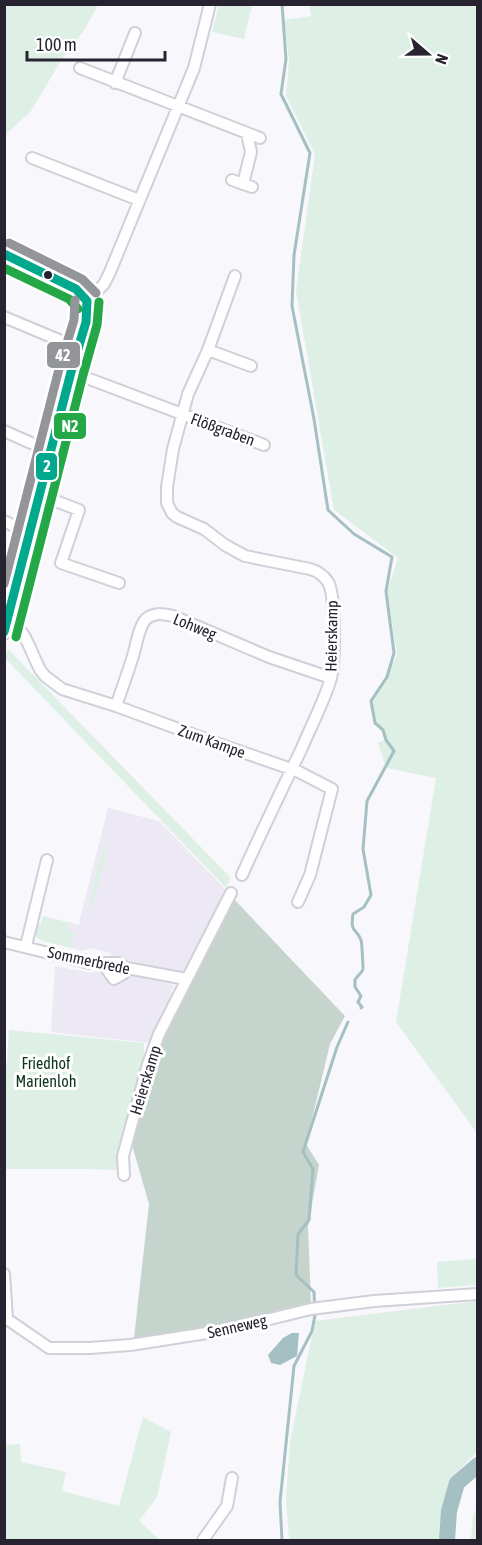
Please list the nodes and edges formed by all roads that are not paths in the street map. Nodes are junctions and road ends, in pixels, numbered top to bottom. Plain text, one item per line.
1 (210, 4) edge
2 (135, 33) dead end
3 (80, 68) dead end
4 (115, 82) junction
5 (177, 107) junction
6 (247, 134) junction
7 (260, 138) dead end
8 (32, 158) dead end
9 (242, 184) dead end
10 (139, 200) junction
11 (4, 254) edge
12 (235, 276) dead end
13 (87, 301) junction
14 (4, 317) edge
15 (58, 340) dead end
16 (208, 350) junction
17 (251, 366) dead end
18 (71, 372) junction
19 (182, 414) junction
20 (4, 431) edge
21 (31, 443) dead end
22 (264, 445) dead end
23 (40, 495) junction
24 (4, 520) edge
25 (18, 528) dead end
26 (119, 583) dead end
27 (8, 620) junction
28 (4, 634) edge
29 (331, 678) junction
30 (116, 706) junction
31 (291, 770) junction
32 (47, 860) dead end
33 (242, 874) dead end
34 (231, 893) dead end
35 (298, 902) dead end
36 (4, 942) edge
37 (26, 946) junction
38 (107, 964) junction
39 (127, 968) junction
40 (186, 979) junction
41 (124, 1175) dead end
42 (4, 1274) edge
43 (477, 1294) edge
44 (5, 1320) edge
45 (232, 1478) dead end
46 (203, 1540) edge

1 - 5 street
2 - 4 street
3 - 4 street
4 - 5 street
5 - 6 street
5 - 10 street
6 - 7 street
6 - 9 street
8 - 10 street
10 - 13 street
11 - 13 street
12 - 16 street, Flößgraben
13 - 18 street
14 - 15 street
16 - 17 street
16 - 19 street, Flößgraben
18 - 19 street, Flößgraben
18 - 23 street
19 - 22 street, Flößgraben
19 - 29 street, Heierskamp
20 - 21 street
23 - 26 street
23 - 27 street
24 - 25 street
27 - 28 street
27 - 30 street, Zum Kampe
29 - 30 street, Lohweg
29 - 31 street, Heierskamp
30 - 31 street, Zum Kampe
31 - 33 street, Heierskamp
31 - 35 street, Zum Kampe
32 - 37 street, Sommerbrede
34 - 40 street, Heierskamp
36 - 37 street, Sommerbrede
37 - 38 street, Sommerbrede
38 - 39 street, Sommerbrede
38 - 39 street
39 - 40 street, Sommerbrede
40 - 41 street, Heierskamp
42 - 44 street
43 - 44 street, Senneweg
45 - 46 street

